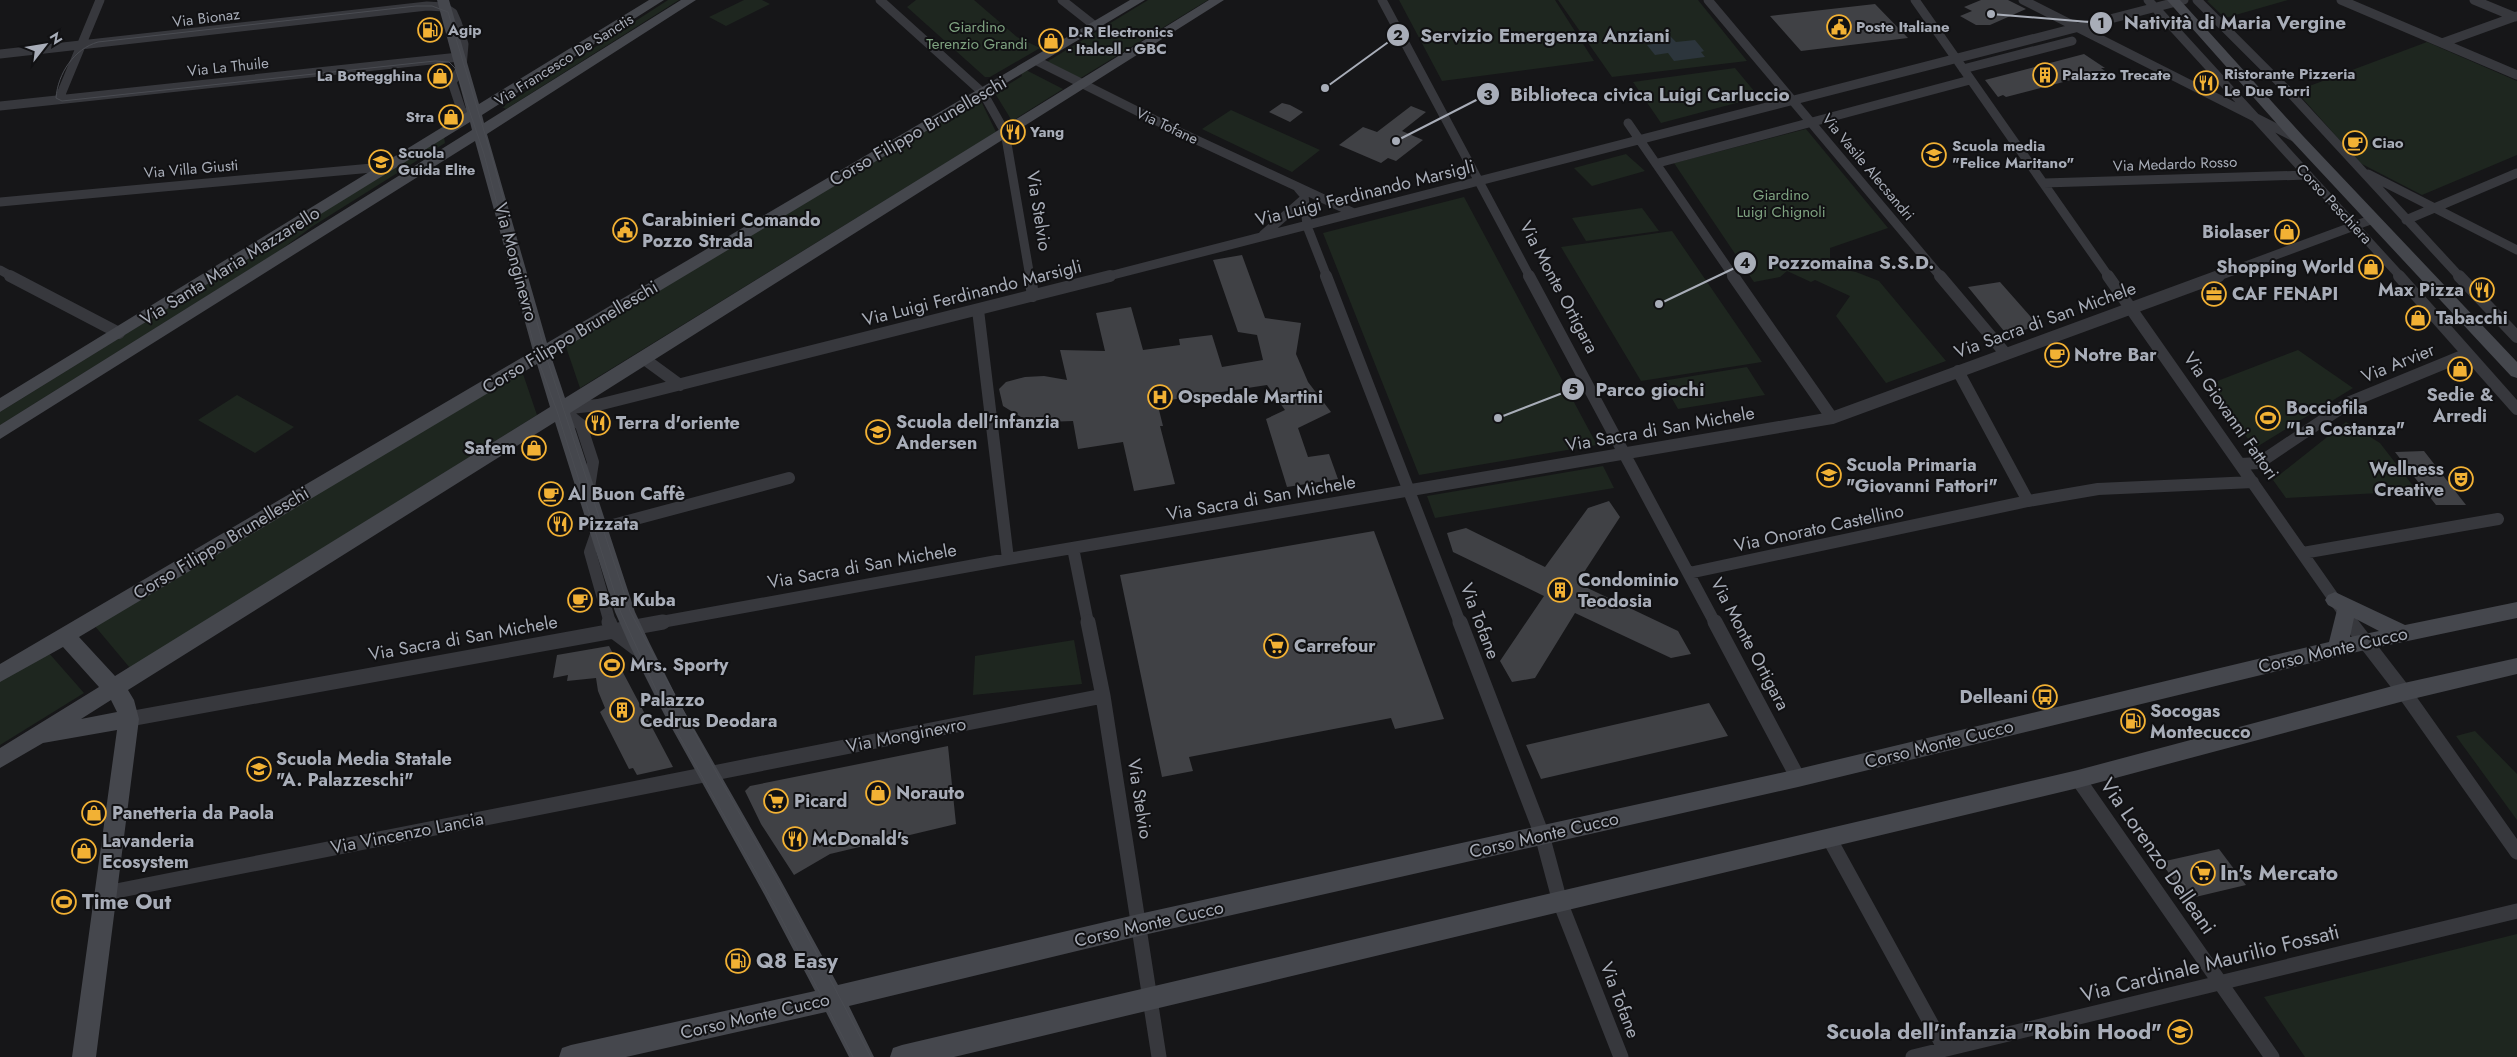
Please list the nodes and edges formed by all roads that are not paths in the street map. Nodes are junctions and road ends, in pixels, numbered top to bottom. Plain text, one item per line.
1 (100, 0) edge
2 (658, 0) edge
3 (690, 0) edge
4 (1062, 0) edge
5 (1139, 0) edge
6 (1218, 0) edge
7 (1382, 0) edge
8 (1708, 0) edge
9 (1915, 0) edge
10 (2023, 0) edge
11 (2148, 0) edge
12 (2197, 0) edge
13 (2341, 0) edge
14 (2474, 0) edge
15 (897, 1) edge
16 (2178, 1) edge
17 (884, 3) edge
18 (444, 4) edge
19 (2155, 8) junction
20 (2516, 16) edge
21 (1095, 26) junction
22 (2078, 28) junction
23 (2072, 41) dead end
24 (2442, 43) junction
25 (82, 45) junction
26 (0, 54) edge
27 (1037, 61) junction
28 (460, 62) junction
29 (1960, 64) junction
30 (2517, 75) edge
31 (1970, 80) junction
32 (1080, 84) junction
33 (2227, 86) junction
34 (983, 93) junction
35 (2209, 95) junction
36 (59, 99) junction
37 (1793, 102) junction
38 (0, 106) edge
39 (474, 113) junction
40 (2256, 119) junction
41 (1811, 122) junction
42 (1628, 123) dead end
43 (480, 132) junction
44 (1005, 132) junction
45 (2298, 139) junction
46 (1641, 141) junction
47 (1658, 163) junction
48 (384, 168) junction
49 (2360, 170) junction
50 (2517, 173) edge
51 (2307, 175) junction
52 (1480, 182) junction
53 (2044, 183) junction
54 (1298, 188) junction
55 (1304, 199) junction
56 (0, 202) edge
57 (2435, 208) junction
58 (1354, 212) junction
59 (2373, 219) junction
60 (2406, 220) junction
61 (1307, 226) junction
62 (2355, 226) junction
63 (1259, 238) junction
64 (2517, 250) edge
65 (0, 270) edge
66 (1033, 296) junction
67 (2133, 308) junction
68 (978, 310) junction
69 (119, 333) junction
70 (2517, 337) edge
71 (2005, 353) junction
72 (541, 354) junction
73 (2467, 354) junction
74 (643, 358) junction
75 (1958, 371) junction
76 (2517, 372) edge
77 (680, 385) junction
78 (0, 406) edge
79 (561, 409) junction
80 (2517, 409) edge
81 (1832, 418) junction
82 (0, 433) edge
83 (1626, 454) junction
84 (2241, 464) junction
85 (789, 478) dead end
86 (2253, 482) junction
87 (1409, 492) junction
88 (2028, 501) junction
89 (2498, 519) dead end
90 (598, 529) junction
91 (1073, 548) junction
92 (2303, 553) junction
93 (1008, 559) junction
94 (1689, 573) junction
95 (2340, 607) junction
96 (2517, 610) edge
97 (622, 628) junction
98 (2404, 634) junction
99 (65, 635) junction
100 (2365, 642) junction
101 (2338, 648) junction
102 (2517, 666) edge
103 (0, 674) edge
104 (113, 688) junction
105 (2404, 692) junction
106 (1103, 696) junction
107 (129, 719) junction
108 (35, 737) junction
109 (0, 759) edge
110 (709, 773) junction
111 (1798, 778) junction
112 (2078, 779) junction
113 (1542, 836) junction
114 (1829, 838) junction
115 (2517, 852) edge
116 (106, 894) junction
117 (1560, 902) junction
118 (2517, 911) edge
119 (1139, 925) junction
120 (2221, 982) junction
121 (831, 998) junction
122 (1150, 998) junction
123 (1945, 1049) junction
124 (84, 1057) edge
125 (571, 1057) edge
126 (862, 1057) edge
127 (902, 1057) edge
128 (1159, 1057) edge
129 (1621, 1057) edge
130 (1913, 1057) edge
131 (2272, 1057) edge

1 - 25 street
2 - 39 main road, Via Francesco De Sanctis
3 - 43 main road, Via Francesco De Sanctis
4 - 21 street
5 - 21 street, Corso Filippo Brunelleschi
6 - 32 street
7 - 52 street, Via Monte Ortigara
8 - 37 street, Via Vasile Alecsandri
9 - 29 street, Via Giovanni Fattori
10 - 22 street
11 - 19 street, Corso Peschiera
12 - 49 street
13 - 24 street
14 - 20 street
15 - 17 street
16 - 19 street, Via Luigi Ferdinando Marsigli
16 - 45 street, Corso Peschiera
17 - 34 street, Via Stelvio
18 - 25 street, Via Bionaz
18 - 28 main road, Via Monginevro
19 - 22 street, Via Luigi Ferdinando Marsigli
19 - 33 street, Corso Peschiera
20 - 24 street
21 - 27 street, Corso Filippo Brunelleschi
22 - 29 street, Via Luigi Ferdinando Marsigli
22 - 35 street
23 - 29 street
24 - 30 street
25 - 26 street, Via Bionaz
25 - 36 street
27 - 32 street, Via Tofane
27 - 34 street, Corso Filippo Brunelleschi
28 - 36 street, Via La Thuile
28 - 39 street, Via Monginevro
29 - 31 street, Via Giovanni Fattori
29 - 37 street, Via Luigi Ferdinando Marsigli
31 - 41 street
31 - 53 street, Via Giovanni Fattori
32 - 44 street
32 - 54 street, Via Tofane
33 - 35 street
33 - 40 street, Corso Peschiera
34 - 44 street, Via Stelvio
34 - 72 street, Corso Filippo Brunelleschi
35 - 40 street
36 - 38 street, Via La Thuile
37 - 41 street, Via Vasile Alecsandri
37 - 46 street, Via Luigi Ferdinando Marsigli
39 - 43 main road, Via Monginevro
39 - 48 street, Via Santa Maria Mazzarello
40 - 45 street
40 - 51 street, Corso Peschiera
41 - 47 street
41 - 71 street, Via Vasile Alecsandri
42 - 46 street
43 - 72 main road, Via Monginevro
43 - 82 main road, Via Santa Maria Mazzarello
44 - 66 street, Via Stelvio
44 - 74 street
45 - 59 street, Corso Peschiera
46 - 47 street
46 - 52 street, Via Luigi Ferdinando Marsigli
47 - 81 street
48 - 56 street, Via Villa Giusti
48 - 69 street, Via Santa Maria Mazzarello
49 - 57 street
49 - 60 street
50 - 57 street
51 - 53 street, Via Medardo Rosso
51 - 62 street, Corso Peschiera
52 - 58 street, Via Luigi Ferdinando Marsigli
52 - 83 street, Via Monte Ortigara
53 - 67 street, Via Giovanni Fattori
54 - 55 street, Via Tofane
54 - 58 street, Via Tofane
55 - 61 street, Via Tofane
55 - 63 street
57 - 60 street
57 - 64 street
58 - 61 street, Via Luigi Ferdinando Marsigli
59 - 62 street, Via Sacra di San Michele
59 - 76 street, Corso Peschiera
60 - 70 street
61 - 63 street, Via Luigi Ferdinando Marsigli
61 - 87 street, Via Tofane
62 - 67 street, Via Sacra di San Michele
62 - 73 street, Corso Peschiera
63 - 66 street, Via Luigi Ferdinando Marsigli
65 - 69 street, Via Santa Maria Mazzarello
66 - 68 street, Via Luigi Ferdinando Marsigli
67 - 71 street, Via Sacra di San Michele
67 - 84 street, Via Giovanni Fattori
68 - 77 street, Via Luigi Ferdinando Marsigli
68 - 93 street
69 - 78 street, Via Santa Maria Mazzarello
71 - 75 street, Via Sacra di San Michele
72 - 79 main road, Via Monginevro
72 - 99 street, Corso Filippo Brunelleschi
73 - 80 street, Corso Peschiera
73 - 84 street, Via Arvier
74 - 77 street
74 - 79 street
75 - 81 street, Via Sacra di San Michele
75 - 88 street
77 - 79 street, Via Luigi Ferdinando Marsigli
79 - 90 street, Via Monginevro
79 - 104 street
81 - 83 street, Via Sacra di San Michele
83 - 87 street, Via Sacra di San Michele
83 - 94 street, Via Monte Ortigara
84 - 86 street, Via Giovanni Fattori
85 - 90 street
86 - 88 street, Via Onorato Castellino
86 - 92 street, Via Giovanni Fattori
87 - 91 street, Via Sacra di San Michele
87 - 113 street, Via Tofane
88 - 94 street, Via Onorato Castellino
89 - 92 street
90 - 97 street, Via Monginevro
91 - 93 street, Via Sacra di San Michele
91 - 106 street, Via Stelvio
92 - 95 street, Via Giovanni Fattori
93 - 97 street, Via Sacra di San Michele
94 - 111 street, Via Monte Ortigara
95 - 98 street
95 - 100 street, Via Giovanni Fattori
95 - 101 street
96 - 98 street, Corso Monte Cucco
97 - 107 street, Via Sacra di San Michele
97 - 110 street, Via Monginevro
98 - 100 street, Corso Monte Cucco
99 - 103 street, Corso Filippo Brunelleschi
99 - 104 street
100 - 101 street, Corso Monte Cucco
100 - 105 street, Via Giovanni Fattori
101 - 111 street, Corso Monte Cucco
102 - 105 street
104 - 107 street
104 - 108 street
105 - 112 street
105 - 115 street, Via Giovanni Fattori
106 - 110 street, Via Monginevro
106 - 119 street, Via Stelvio
107 - 108 street
107 - 116 street
108 - 109 street
110 - 116 street, Via Vincenzo Lancia
110 - 121 street, Via Monginevro
111 - 113 street, Corso Monte Cucco
112 - 114 street
112 - 120 street, Via Lorenzo Delleani
113 - 117 street, Via Tofane
113 - 119 street, Corso Monte Cucco
114 - 117 street
114 - 123 street
116 - 124 street
117 - 122 street
117 - 129 street, Via Tofane
118 - 120 street, Via Cardinale Maurilio Fossati
119 - 121 street, Corso Monte Cucco
119 - 122 street, Via Stelvio
120 - 123 street, Via Cardinale Maurilio Fossati
120 - 131 street, Via Lorenzo Delleani
121 - 125 street, Corso Monte Cucco
121 - 126 street, Via Monginevro
122 - 127 street
122 - 128 street, Via Stelvio
123 - 130 street, Via Cardinale Maurilio Fossati

